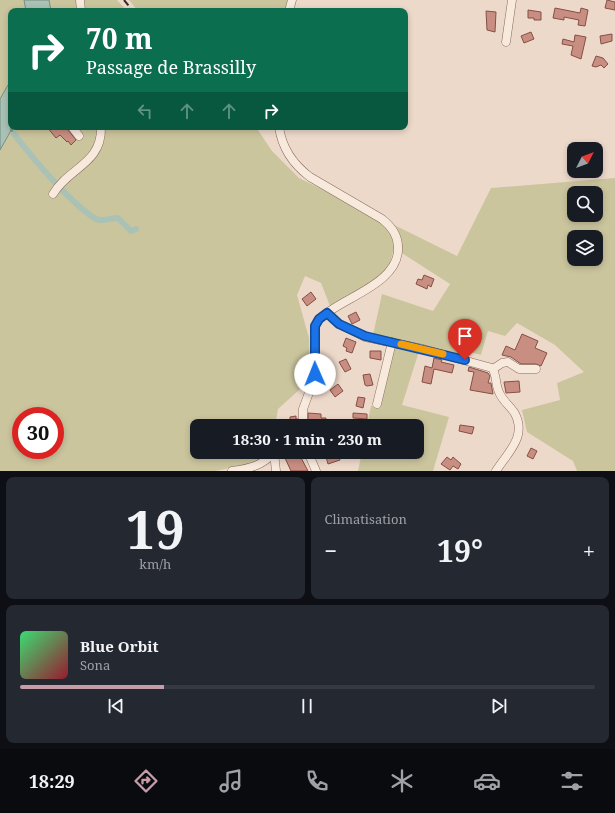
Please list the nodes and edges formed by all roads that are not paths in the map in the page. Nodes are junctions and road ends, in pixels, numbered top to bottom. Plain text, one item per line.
1 (512, 0) edge
2 (506, 42) dead end
3 (74, 130) edge
4 (100, 130) edge
5 (280, 130) edge
6 (79, 136) dead end
7 (56, 189) dead end
8 (327, 313) junction
9 (392, 342) junction
10 (493, 369) junction
11 (536, 369) dead end
12 (376, 404) dead end
13 (303, 419) edge
14 (266, 459) edge
15 (275, 459) edge
16 (311, 459) edge
17 (232, 471) edge
18 (276, 471) edge
19 (316, 471) edge
20 (496, 471) edge

1 - 2 street
3 - 6 street
4 - 7 street
5 - 8 street
8 - 9 street
8 - 13 street
9 - 10 street
9 - 12 street
10 - 11 street
10 - 20 street
14 - 17 street
15 - 18 street
16 - 19 street

